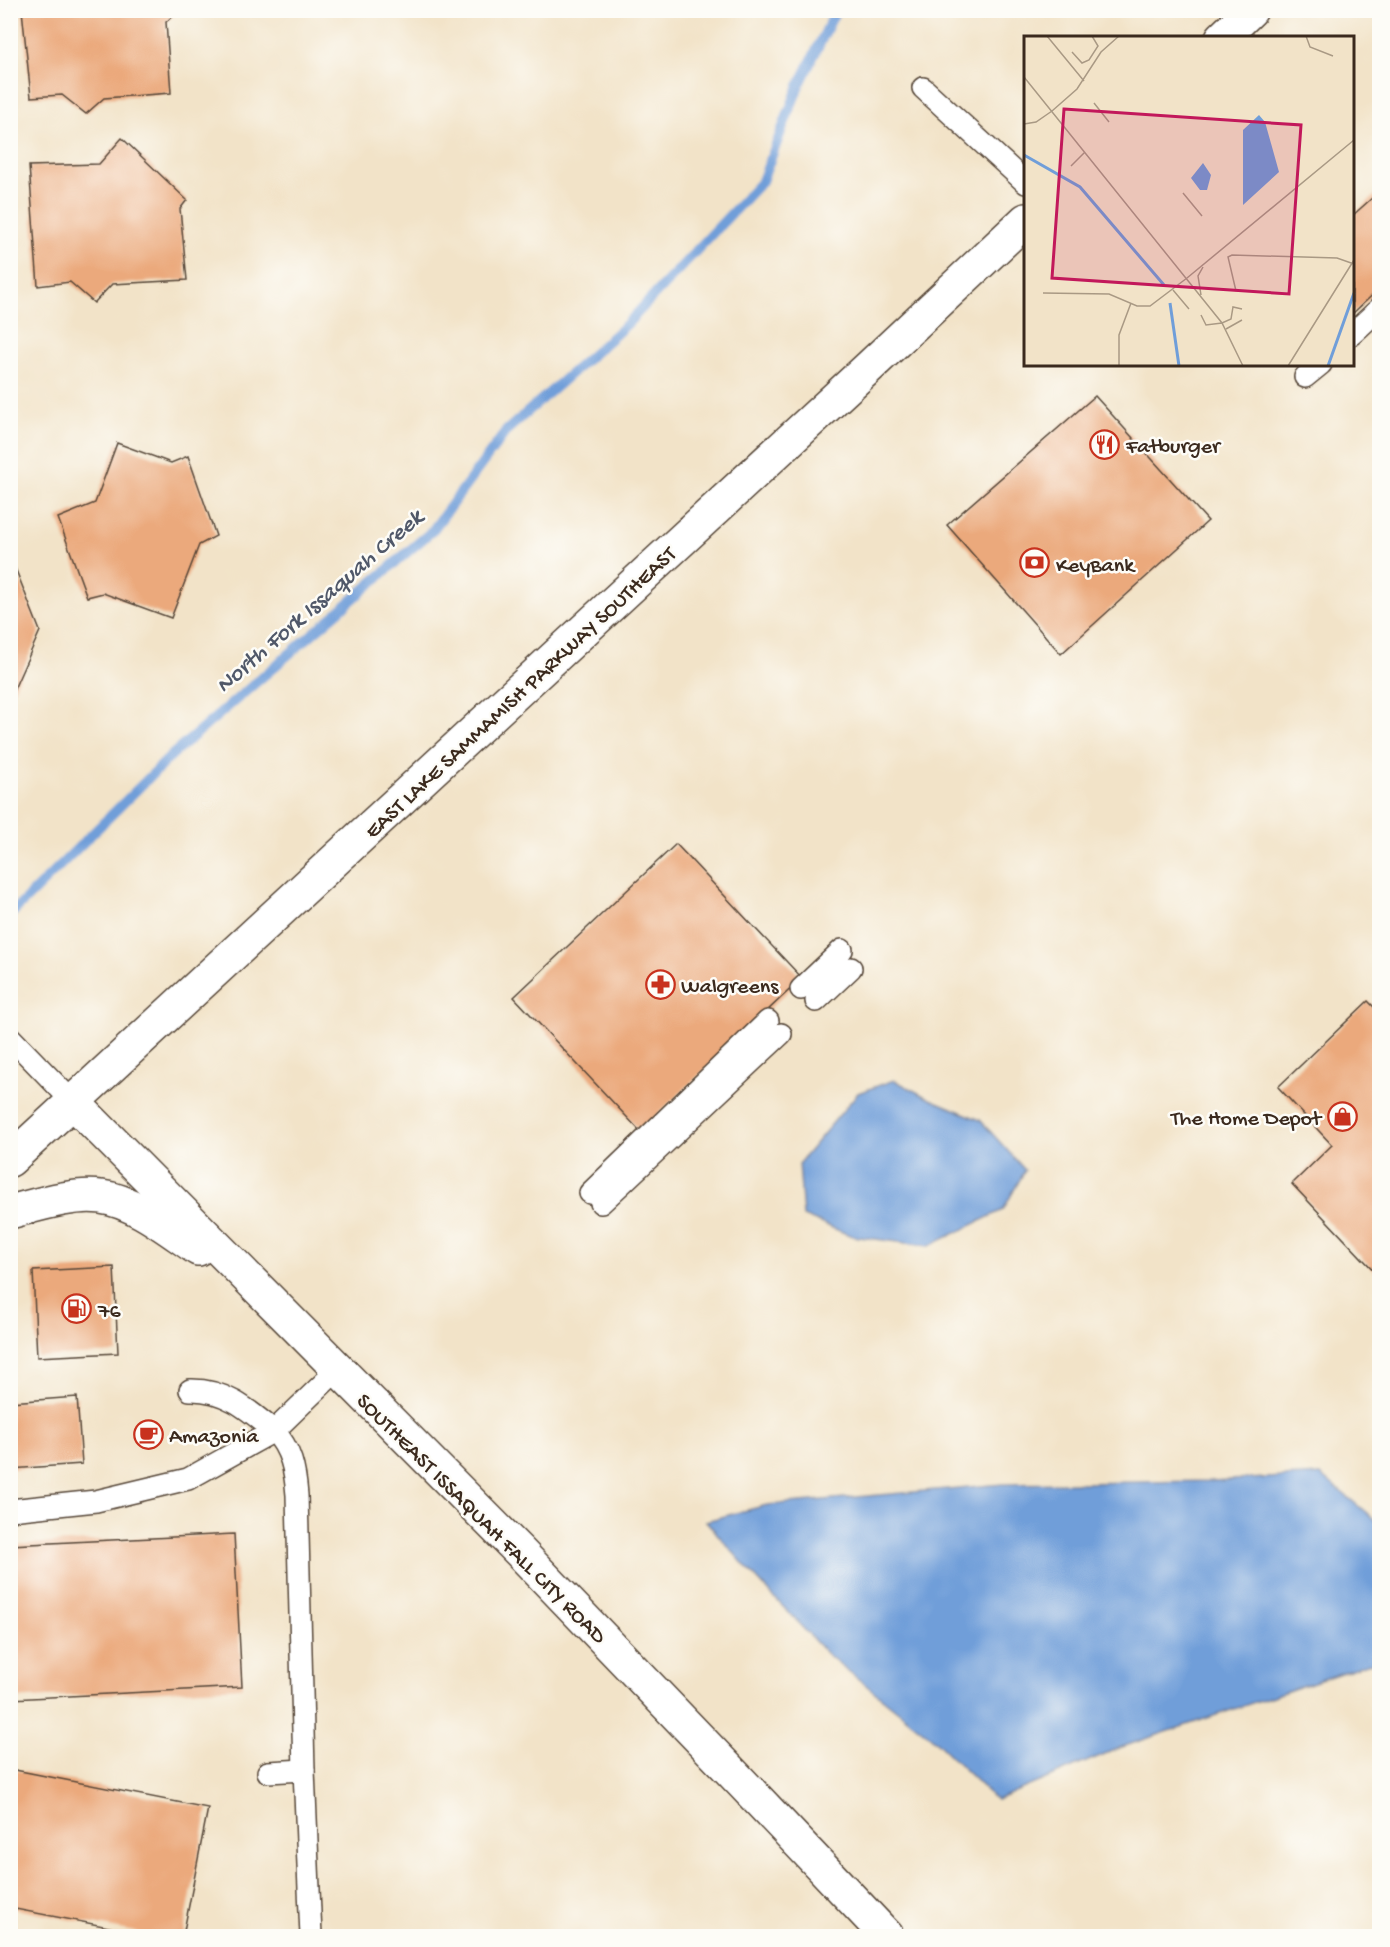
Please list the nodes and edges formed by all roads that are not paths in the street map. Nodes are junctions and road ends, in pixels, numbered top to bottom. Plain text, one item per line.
1 (1251, 10) edge
2 (1224, 36) edge
3 (923, 88) dead end
4 (1024, 181) edge
5 (1024, 222) edge
6 (1380, 308) edge
7 (1354, 333) edge
8 (847, 959) dead end
9 (809, 995) dead end
10 (774, 1027) dead end
11 (10, 1038) edge
12 (73, 1102) junction
13 (10, 1160) edge
14 (595, 1198) dead end
15 (10, 1212) edge
16 (257, 1289) junction
17 (337, 1370) junction
18 (190, 1390) dead end
19 (274, 1431) junction
20 (10, 1510) edge
21 (304, 1770) junction
22 (268, 1772) dead end
23 (311, 1936) edge
24 (887, 1936) edge

1 - 2 main road
3 - 4 lane
5 - 12 main road, EAST LAKE SAMMAMISH PARKWAY SOUTHEAST
6 - 7 lane
8 - 9 lane
10 - 14 lane
11 - 12 lane
12 - 13 main road, EAST LAKE SAMMAMISH PARKWAY SOUTHEAST
12 - 16 main road, SOUTHEAST ISSAQUAH FALL CITY ROAD
15 - 16 main road
16 - 17 main road, SOUTHEAST ISSAQUAH FALL CITY ROAD
17 - 19 lane
17 - 24 main road, SOUTHEAST ISSAQUAH FALL CITY ROAD
18 - 19 lane
19 - 20 lane
19 - 21 lane
21 - 22 lane
21 - 23 lane

